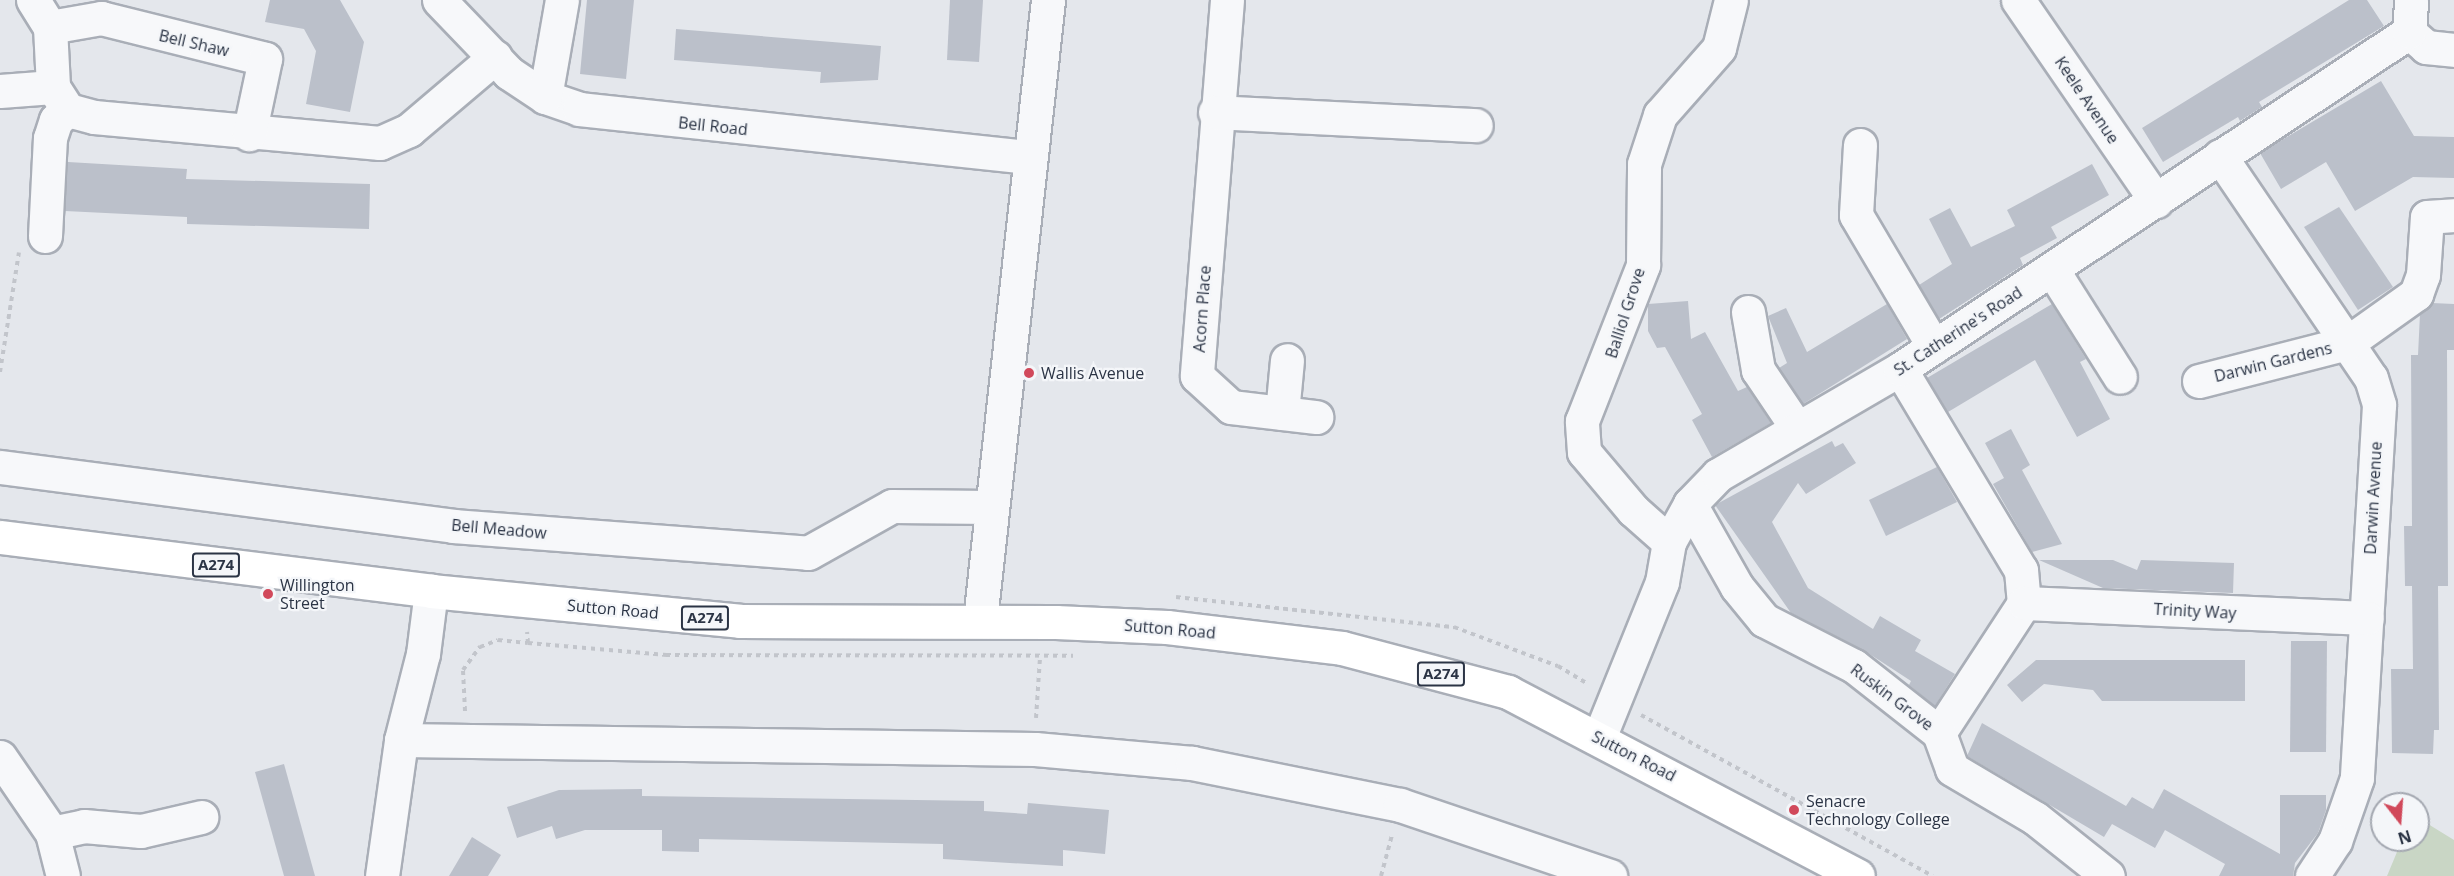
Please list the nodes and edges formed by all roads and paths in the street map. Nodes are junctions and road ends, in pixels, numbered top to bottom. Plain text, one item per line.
1 (33, 0) edge
2 (439, 0) edge
3 (562, 0) edge
4 (1048, 0) edge
5 (1227, 0) edge
6 (1731, 0) edge
7 (2018, 0) edge
8 (2410, 16) edge
9 (50, 27) junction
10 (2454, 50) edge
11 (495, 57) junction
12 (0, 91) edge
13 (545, 97) junction
14 (60, 98) junction
15 (1215, 111) junction
16 (1476, 125) dead end
17 (249, 134) junction
18 (1860, 145) dead end
19 (2220, 156) junction
20 (1026, 157) junction
21 (2156, 201) junction
22 (2454, 215) edge
23 (45, 236) joint
24 (2053, 271) junction
25 (1748, 312) dead end
26 (2347, 343) junction
27 (1934, 347) junction
28 (1287, 360) dead end
29 (1900, 369) junction
30 (0, 372) edge
31 (2120, 377) dead end
32 (2199, 381) dead end
33 (1282, 413) junction
34 (1316, 417) dead end
35 (1797, 428) junction
36 (0, 466) edge
37 (1690, 504) junction
38 (990, 507) junction
39 (0, 537) edge
40 (1669, 542) junction
41 (431, 591) junction
42 (523, 601) junction
43 (2024, 603) junction
44 (2367, 618) junction
45 (980, 620) junction
46 (1056, 622) junction
47 (1939, 733) junction
48 (1599, 738) junction
49 (401, 740) junction
50 (476, 741) junction
51 (1035, 749) junction
52 (0, 757) edge
53 (1400, 805) junction
54 (201, 817) dead end
55 (52, 833) junction
56 (63, 876) edge
57 (382, 876) edge
58 (1381, 876) edge
59 (1610, 876) edge
60 (1858, 876) edge
61 (2108, 876) edge
62 (2312, 876) edge

1 - 9 street
2 - 11 street, Bell Road
3 - 13 street
4 - 20 street
5 - 15 street, Acorn Place
6 - 40 street, Balliol Grove
7 - 21 street, Keele Avenue
8 - 10 street
8 - 19 street, St. Catherine's Road
9 - 14 street
9 - 17 street, Bell Shaw
11 - 13 street, Bell Road
11 - 17 street
12 - 14 street
13 - 20 street, Bell Road
14 - 17 street
14 - 23 street
15 - 16 street
15 - 33 street, Acorn Place
18 - 27 street
19 - 21 street, St. Catherine's Road
19 - 26 street, Darwin Avenue
20 - 38 street
21 - 24 street, St. Catherine's Road
22 - 26 street
23 - 30 path
24 - 27 street, St. Catherine's Road
24 - 31 street
25 - 35 street
26 - 32 street, Darwin Gardens
26 - 44 street, Darwin Avenue
27 - 29 street, St. Catherine's Road
28 - 33 street
29 - 35 street, St. Catherine's Road
29 - 43 street
33 - 34 street, Acorn Place
35 - 37 street, St. Catherine's Road
36 - 38 street, Bell Meadow
37 - 40 street, St. Catherine's Road
37 - 47 street, Ruskin Grove
38 - 45 street
39 - 41 main road, A274
40 - 48 street, St. Catherine's Road
41 - 42 main road, Sutton Road / A274
41 - 49 street
42 - 45 main road, Sutton Road / A274
42 - 50 path
43 - 44 street, Trinity Way
43 - 47 street
44 - 62 street, Darwin Avenue
45 - 46 main road, Sutton Road / A274
46 - 48 main road, Sutton Road / A274
46 - 51 path
47 - 61 street, Ruskin Grove
48 - 60 main road, Sutton Road / A274
49 - 50 street
49 - 57 street
50 - 51 street
51 - 53 street
52 - 55 street
53 - 58 path
53 - 59 street
54 - 55 street
55 - 56 street

